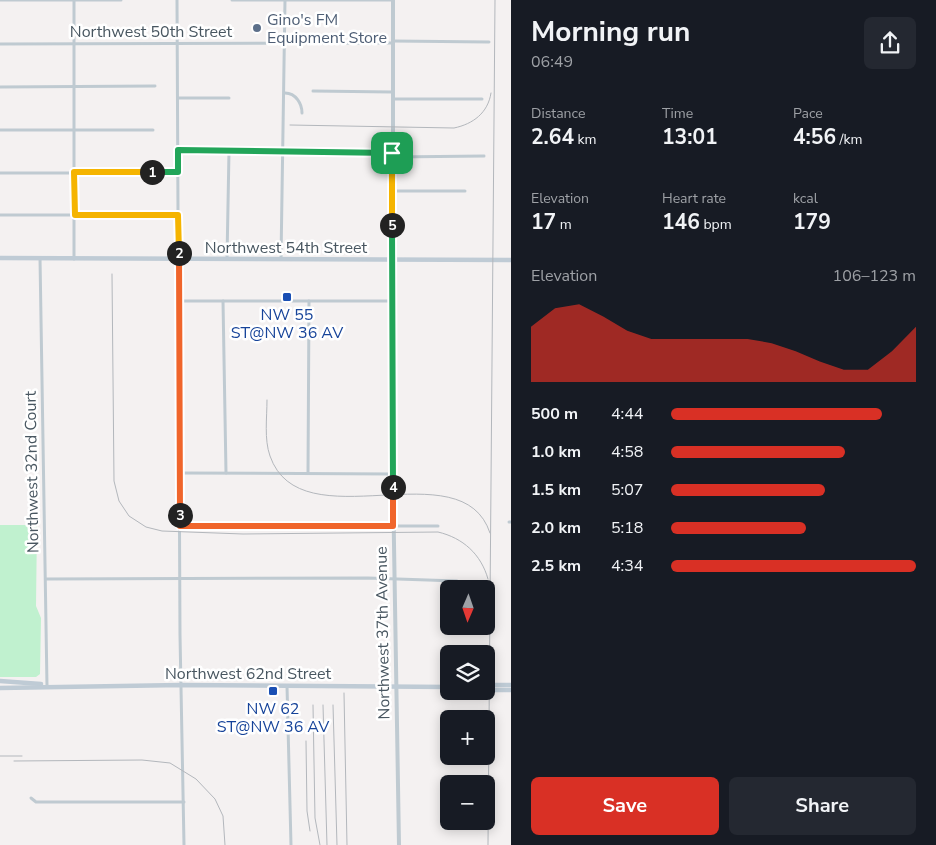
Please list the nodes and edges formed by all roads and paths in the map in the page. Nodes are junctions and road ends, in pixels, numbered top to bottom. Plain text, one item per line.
1 (0, 0) edge
2 (74, 0) edge
3 (121, 0) edge
4 (177, 0) edge
5 (232, 0) edge
6 (285, 0) edge
7 (393, 0) edge
8 (392, 42) junction
9 (489, 42) dead end
10 (285, 43) junction
11 (0, 44) edge
12 (75, 44) junction
13 (177, 44) junction
14 (155, 86) dead end
15 (0, 87) edge
16 (75, 87) junction
17 (313, 91) dead end
18 (392, 92) junction
19 (285, 93) junction
20 (178, 98) junction
21 (229, 98) dead end
22 (392, 99) junction
23 (482, 99) dead end
24 (302, 114) dead end
25 (0, 130) edge
26 (75, 130) junction
27 (153, 130) dead end
28 (178, 150) junction
29 (228, 151) junction
30 (284, 151) junction
31 (392, 155) junction
32 (484, 156) dead end
33 (74, 172) junction
34 (178, 172) junction
35 (0, 173) edge
36 (465, 191) dead end
37 (392, 192) junction
38 (0, 215) edge
39 (75, 215) junction
40 (178, 215) junction
41 (0, 258) edge
42 (40, 258) junction
43 (74, 259) junction
44 (179, 259) junction
45 (227, 259) junction
46 (281, 259) junction
47 (392, 260) junction
48 (511, 260) edge
49 (179, 301) junction
50 (310, 301) junction
51 (223, 302) junction
52 (392, 302) junction
53 (180, 473) junction
54 (226, 473) junction
55 (308, 473) junction
56 (392, 474) junction
57 (180, 526) junction
58 (393, 526) junction
59 (438, 526) dead end
60 (46, 579) junction
61 (179, 579) junction
62 (394, 581) junction
63 (440, 581) edge
64 (0, 681) edge
65 (181, 685) junction
66 (511, 685) edge
67 (47, 686) junction
68 (287, 686) junction
69 (495, 686) edge
70 (394, 687) junction
71 (440, 687) edge
72 (0, 688) edge
73 (495, 688) edge
74 (511, 690) edge
75 (31, 798) dead end
76 (184, 802) junction
77 (184, 845) edge
78 (291, 845) edge
79 (399, 845) edge

1 - 2 street
2 - 3 street
2 - 12 street
4 - 13 street
5 - 6 street
6 - 7 street
6 - 10 street
7 - 8 street, Northwest 37th Avenue
8 - 9 street, Northwest 50th Street
8 - 10 street, Northwest 50th Street
8 - 18 street, Northwest 37th Avenue
10 - 13 street, Northwest 50th Street
10 - 19 street
11 - 12 street, Northwest 50th Street
12 - 13 street, Northwest 50th Street
12 - 16 street
13 - 20 street
14 - 16 street
15 - 16 street
16 - 26 street
17 - 18 street
18 - 22 street, Northwest 37th Avenue
19 - 24 street
19 - 30 street
20 - 21 street
20 - 28 street
22 - 23 street
22 - 31 street, Northwest 37th Avenue
25 - 26 street
26 - 27 street
26 - 33 street
28 - 29 street
28 - 34 street
29 - 30 street
29 - 45 street
30 - 31 street
30 - 46 street
31 - 32 street
31 - 37 street, Northwest 37th Avenue
33 - 34 street
33 - 35 street
33 - 39 street
34 - 40 street
36 - 37 street
37 - 47 street, Northwest 37th Avenue
38 - 39 street
39 - 40 street
39 - 43 street
40 - 44 street
41 - 42 main road, Northwest 54th Street
42 - 43 main road, Northwest 54th Street
42 - 60 street, Northwest 32nd Court
43 - 44 main road, Northwest 54th Street
44 - 45 main road, Northwest 54th Street
44 - 49 street
45 - 46 main road, Northwest 54th Street
46 - 47 main road, Northwest 54th Street
47 - 48 main road, Northwest 54th Street
47 - 52 street, Northwest 37th Avenue
49 - 51 street
49 - 53 street
50 - 51 street
50 - 52 street
50 - 55 street
51 - 54 street
52 - 56 street, Northwest 37th Avenue
53 - 54 street
53 - 57 street
54 - 55 street
55 - 56 street
56 - 58 street, Northwest 37th Avenue
57 - 58 street
57 - 61 street
58 - 59 street
58 - 62 street, Northwest 37th Avenue
60 - 61 street
60 - 67 street, Northwest 32nd Court
61 - 62 street
61 - 65 street
62 - 63 street
62 - 70 street, Northwest 37th Avenue
64 - 67 main road, Northwest 62nd Street
65 - 67 main road, Northwest 62nd Street
65 - 68 main road, Northwest 62nd Street
65 - 76 street
66 - 69 main road
67 - 72 main road, Northwest 62nd Street
68 - 70 main road, Northwest 62nd Street
68 - 78 street
70 - 71 main road, Northwest 62nd Street
70 - 79 street, Northwest 37th Avenue
73 - 74 main road
75 - 76 street
76 - 77 street

